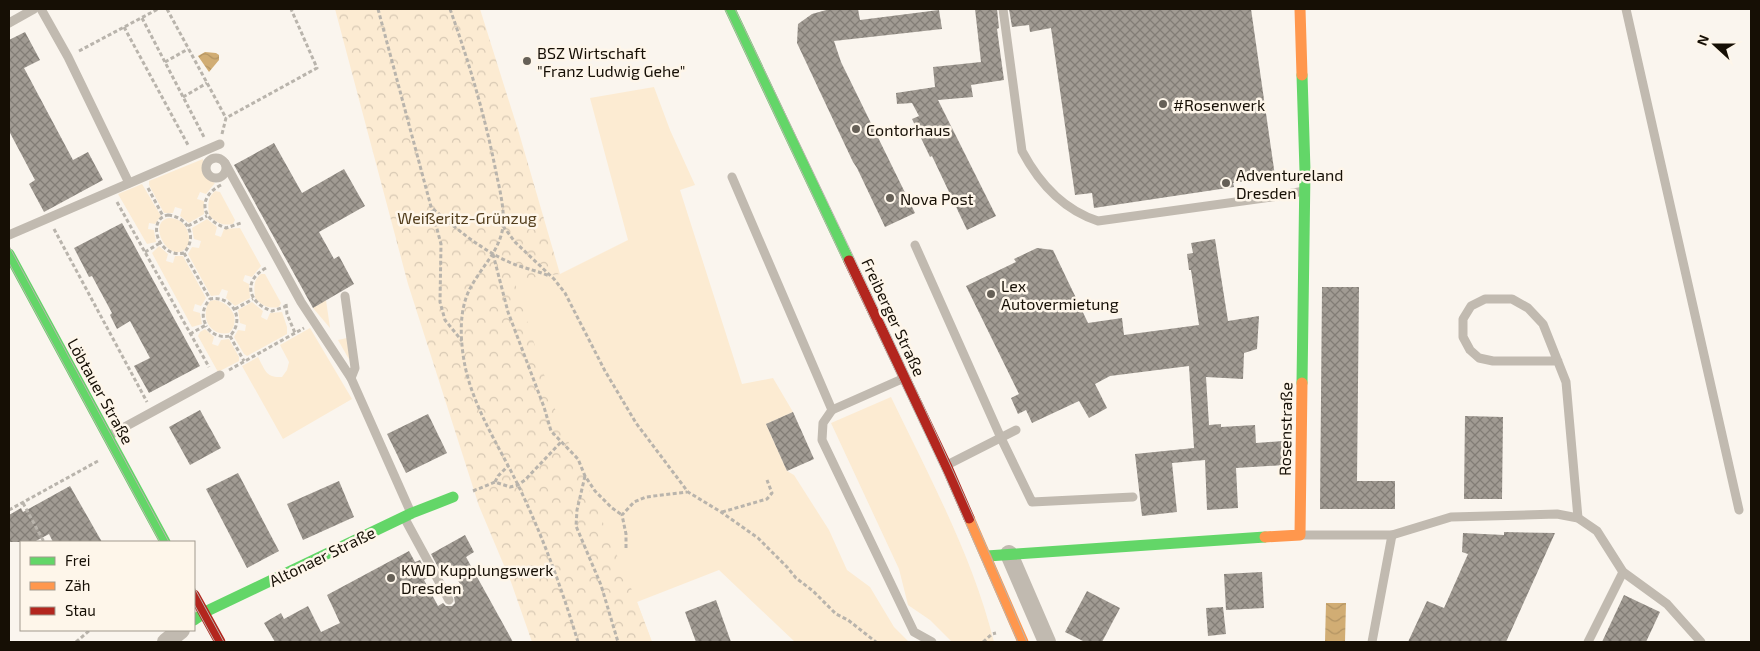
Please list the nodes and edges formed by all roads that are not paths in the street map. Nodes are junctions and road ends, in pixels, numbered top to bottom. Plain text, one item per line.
1 (34, 9) edge
2 (41, 9) edge
3 (730, 9) edge
4 (1003, 9) edge
5 (1300, 9) edge
6 (1626, 9) edge
7 (9, 23) edge
8 (220, 144) road end
9 (209, 149) junction
10 (212, 158) junction
11 (225, 163) junction
12 (732, 177) dead end
13 (129, 183) junction
14 (1304, 191) junction
15 (9, 235) edge
16 (915, 245) dead end
17 (9, 254) edge
18 (345, 296) dead end
19 (1558, 361) junction
20 (217, 376) road end
21 (905, 377) junction
22 (351, 378) junction
23 (832, 410) junction
24 (1016, 430) dead end
25 (108, 436) junction
26 (1001, 438) junction
27 (946, 465) junction
28 (453, 497) road end
29 (1133, 497) dead end
30 (1739, 510) dead end
31 (408, 515) junction
32 (1578, 518) junction
33 (1300, 535) junction
34 (1392, 535) junction
35 (164, 541) edge
36 (1009, 554) junction
37 (987, 556) junction
38 (1623, 572) junction
39 (195, 599) edge
40 (449, 600) dead end
41 (199, 616) edge
42 (180, 631) edge
43 (166, 642) edge
44 (220, 642) edge
45 (932, 642) edge
46 (1022, 642) edge
47 (1047, 642) edge
48 (1372, 642) edge
49 (1588, 642) edge
50 (1701, 642) edge

1 - 7 lane
2 - 13 lane
3 - 21 street, Freiberger Straße
4 - 14 lane
5 - 14 street, Rosenstraße
6 - 30 lane
8 - 9 lane
9 - 10 lane
9 - 13 lane
10 - 11 lane
10 - 11 lane
11 - 22 lane
12 - 23 lane
13 - 15 lane
14 - 33 street, Rosenstraße
16 - 26 lane
17 - 25 street, Löbtauer Straße
18 - 22 lane
19 - 19 lane
19 - 32 lane
20 - 25 lane
21 - 23 lane
21 - 27 street, Freiberger Straße
22 - 31 lane
23 - 45 lane
24 - 26 lane
25 - 35 street, Löbtauer Straße
26 - 27 lane
26 - 29 lane
27 - 37 street, Freiberger Straße
28 - 31 street, Altonaer Straße
31 - 40 lane
31 - 41 street, Altonaer Straße
32 - 34 lane
32 - 38 lane
33 - 34 lane
33 - 36 street
34 - 48 lane
36 - 37 street
36 - 47 street
37 - 46 street, Freiberger Straße
38 - 49 lane
38 - 50 lane
39 - 41 street
41 - 44 street
42 - 43 street

